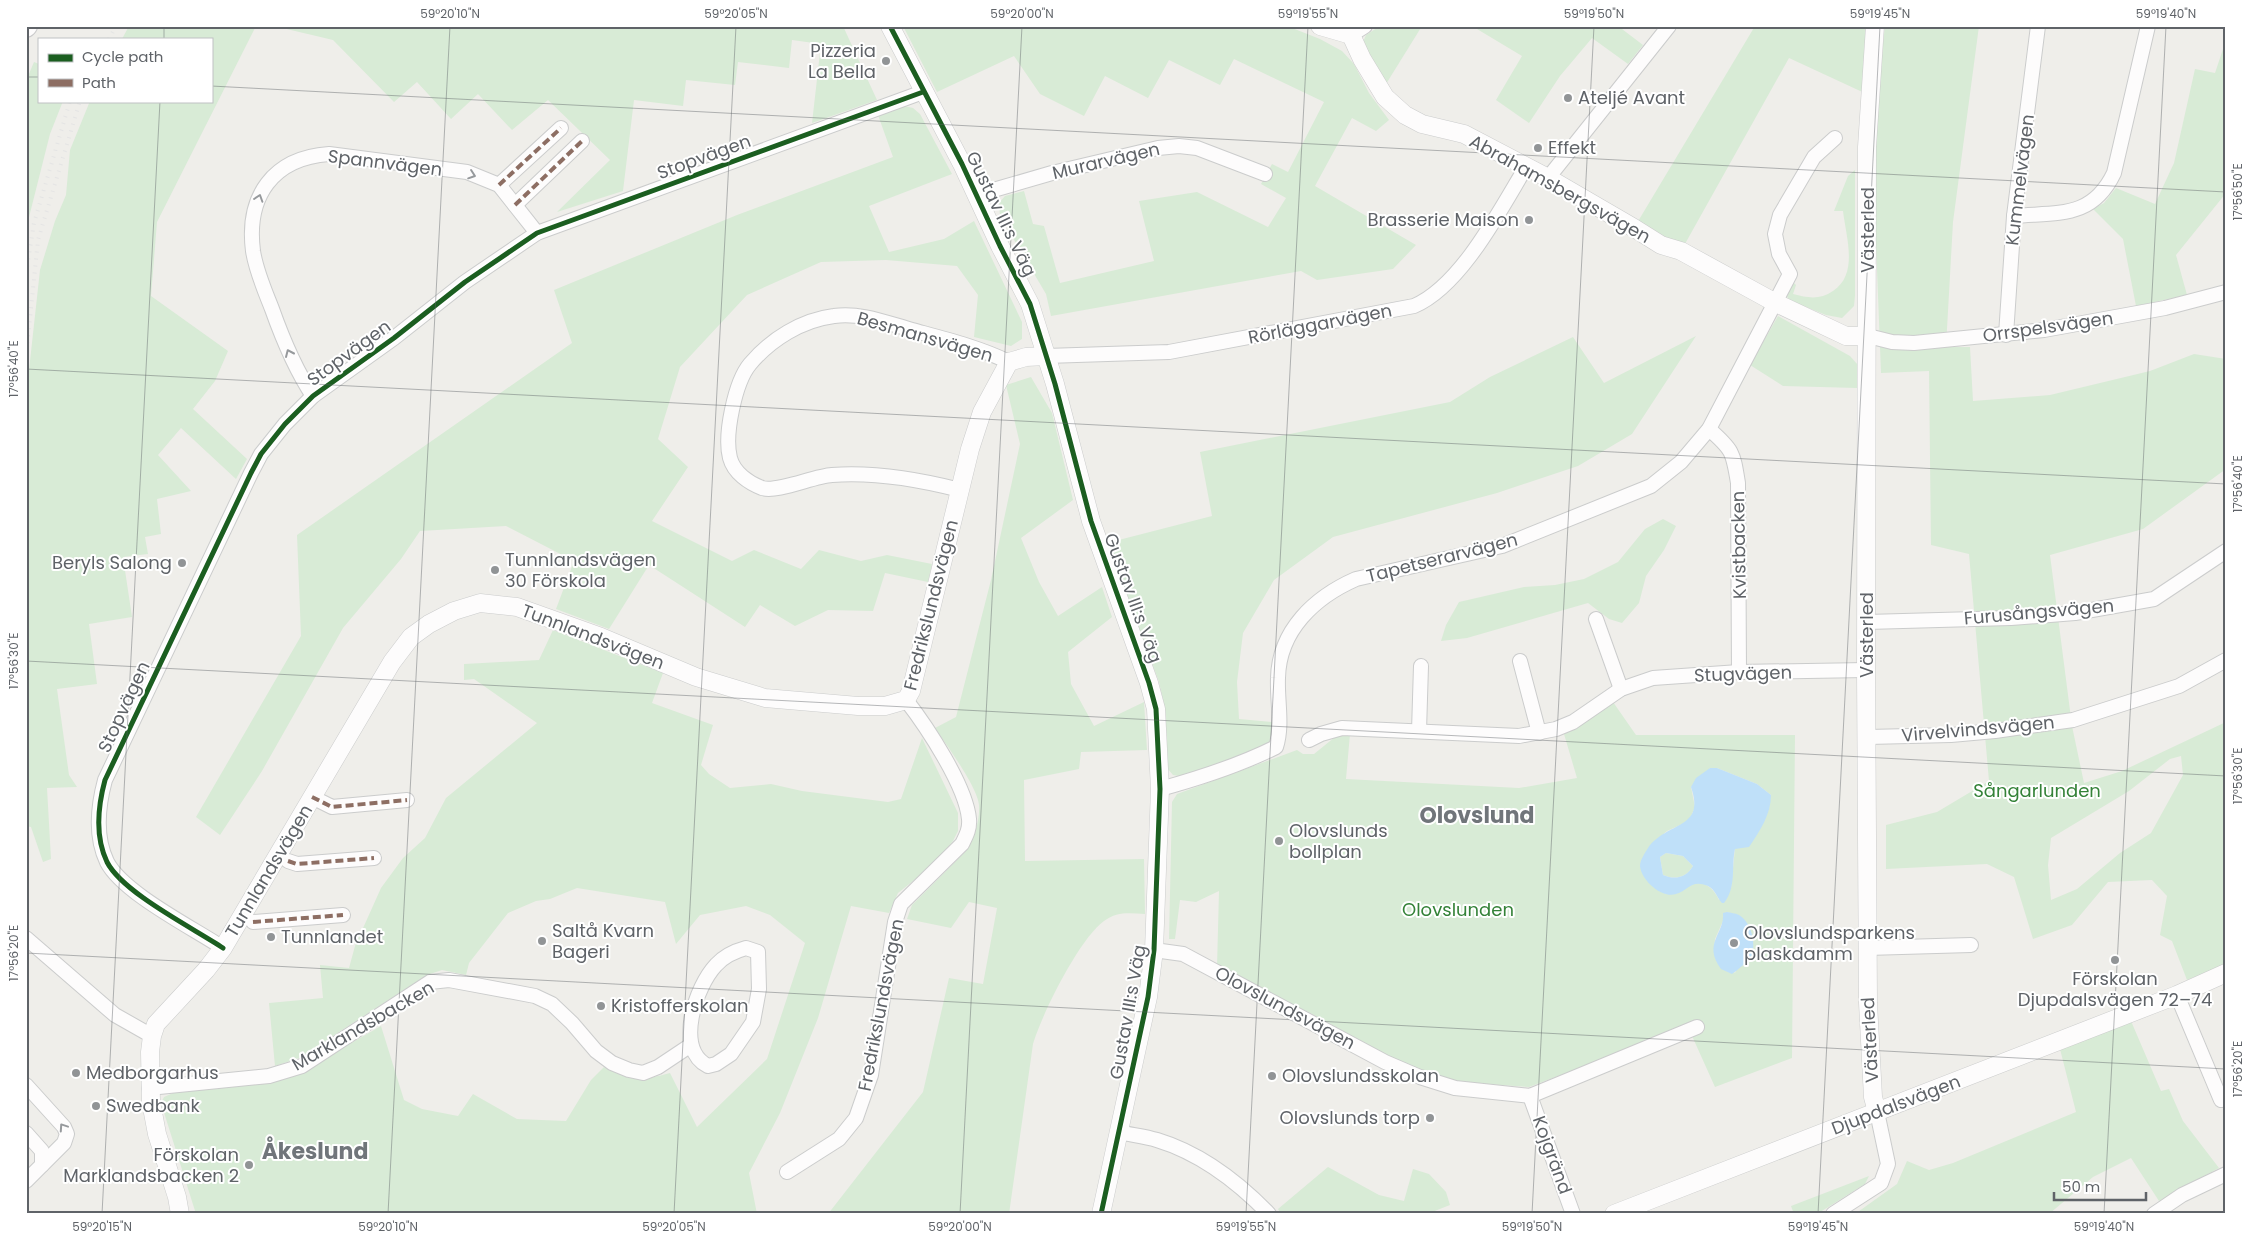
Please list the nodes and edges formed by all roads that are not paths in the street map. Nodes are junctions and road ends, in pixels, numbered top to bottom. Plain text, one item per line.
1 (890, 26) edge
2 (1320, 26) edge
3 (1669, 26) edge
4 (1876, 26) edge
5 (2038, 26) edge
6 (2148, 26) edge
7 (1358, 31) edge
8 (923, 92) junction
9 (561, 128) dead end
10 (1834, 138) dead end
11 (582, 141) dead end
12 (1526, 167) junction
13 (1265, 174) dead end
14 (1548, 178) junction
15 (498, 185) junction
16 (976, 195) junction
17 (515, 205) junction
18 (2014, 216) junction
19 (537, 232) junction
20 (2226, 292) edge
21 (1774, 302) junction
22 (2006, 335) junction
23 (1868, 336) junction
24 (1046, 356) junction
25 (1008, 362) junction
26 (313, 396) junction
27 (1709, 429) junction
28 (960, 490) junction
29 (2226, 551) edge
30 (1596, 619) dead end
31 (1867, 622) junction
32 (2226, 660) edge
33 (1520, 661) dead end
34 (1421, 666) dead end
35 (1866, 670) junction
36 (1739, 672) junction
37 (1621, 689) junction
38 (906, 700) junction
39 (1419, 731) junction
40 (1539, 733) junction
41 (1868, 737) junction
42 (1309, 740) dead end
43 (1160, 789) junction
44 (312, 797) junction
45 (407, 800) dead end
46 (374, 858) dead end
47 (288, 861) dead end
48 (343, 915) dead end
49 (252, 922) dead end
50 (26, 938) edge
51 (1971, 945) dead end
52 (223, 948) junction
53 (1867, 948) junction
54 (1154, 950) junction
55 (2226, 973) edge
56 (2177, 995) junction
57 (1696, 1027) dead end
58 (152, 1036) junction
59 (691, 1045) junction
60 (26, 1085) edge
61 (149, 1088) junction
62 (1530, 1096) junction
63 (2221, 1100) dead end
64 (1877, 1112) junction
65 (26, 1132) edge
66 (1119, 1132) junction
67 (42, 1165) junction
68 (787, 1172) dead end
69 (2224, 1177) edge
70 (26, 1181) edge
71 (180, 1214) edge
72 (1100, 1214) edge
73 (1269, 1214) edge
74 (1573, 1214) edge
75 (1614, 1214) edge
76 (1833, 1214) edge
77 (2154, 1214) edge

1 - 8 street, Gustav III:s Väg
2 - 7 street, Abrahamsbergsvägen
3 - 14 street
4 - 23 street, Västerled
5 - 18 street, Kummelvägen
6 - 18 street
7 - 12 street, Abrahamsbergsvägen
8 - 16 street, Gustav III:s Väg
8 - 19 street, Stopvägen
9 - 15 street
10 - 21 street
11 - 17 street
12 - 14 street, Abrahamsbergsvägen
12 - 24 street, Rörläggarvägen
13 - 16 street, Murarvägen
14 - 21 street, Abrahamsbergsvägen
15 - 17 street, Spannvägen
26 -> 15 street, Spannvägen
16 - 24 street, Gustav III:s Väg
17 - 19 street, Spannvägen
18 - 22 street, Kummelvägen
19 - 26 street, Stopvägen
20 - 22 street, Orrspelsvägen
21 - 23 street, Abrahamsbergsvägen
21 - 27 street, Tapetserarvägen
22 - 23 street, Orrspelsvägen
23 - 31 street, Västerled
24 - 25 street
24 - 43 street, Gustav III:s Väg
25 - 28 street, Fredrikslundsvägen
25 - 28 street, Besmansvägen
26 - 52 street, Stopvägen
27 - 36 street, Kvistbacken
27 - 43 street, Tapetserarvägen
28 - 38 street, Fredrikslundsvägen
29 - 31 street, Furusångsvägen
30 - 37 street
31 - 35 street, Västerled
32 - 41 street, Virvelvindsvägen
33 - 40 street
34 - 39 street
35 - 36 street, Stugvägen
35 - 41 street, Västerled
36 - 37 street, Stugvägen
37 - 40 street, Stugvägen
38 - 44 street, Tunnlandsvägen
38 - 68 street, Fredrikslundsvägen
39 - 40 street, Stugvägen
39 - 42 street, Stugvägen
41 - 53 street, Västerled
43 - 54 street, Gustav III:s Väg
44 - 45 street, Tunnlandsvägen
44 - 52 street, Tunnlandsvägen
46 - 47 street, Tunnlandsvägen
48 - 49 street, Tunnlandsvägen
50 - 58 street
51 - 53 street
52 - 58 street, Tunnlandsvägen
53 - 64 street, Västerled
54 - 62 street, Olovslundsvägen
54 - 66 street, Gustav III:s Väg
55 - 56 street, Djupdalsvägen
56 - 63 street
56 - 64 street, Djupdalsvägen
57 - 62 street, Olovslundsvägen
58 - 61 street, Tunnlandsvägen
59 - 59 street
59 - 61 street, Marklandsbacken
67 -> 60 street
61 - 71 street, Tunnlandsvägen
62 - 74 street, Kojgränd
64 - 75 street, Djupdalsvägen
64 - 76 street, Västerled
65 - 67 street
66 - 72 street, Gustav III:s Väg
66 - 73 street
67 - 70 street
69 - 77 street

